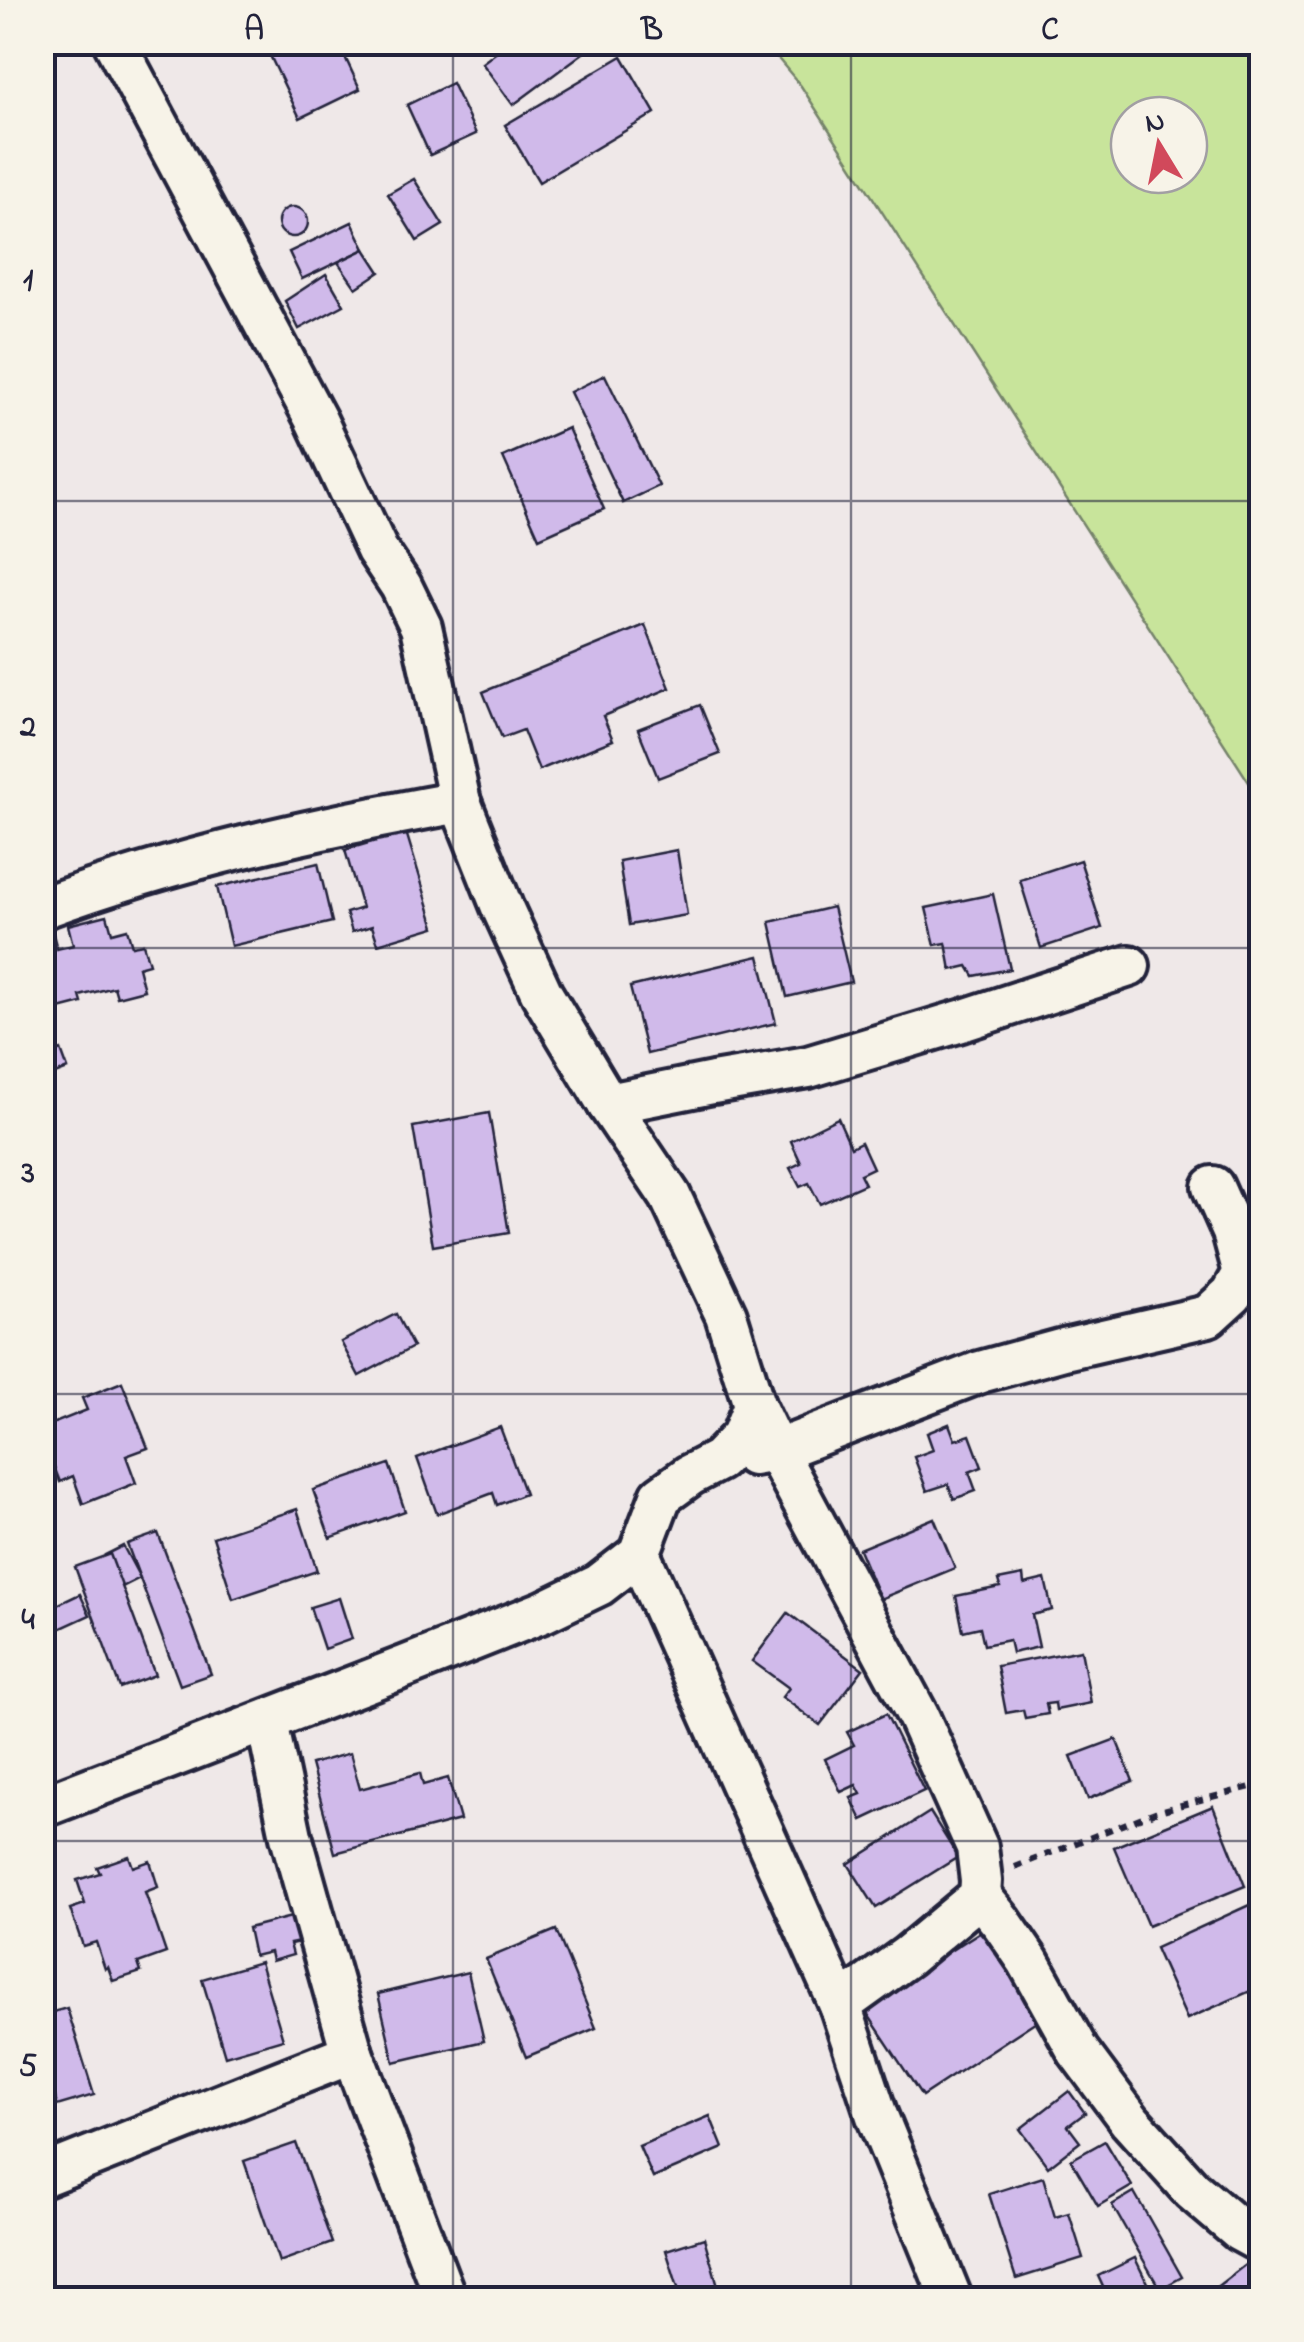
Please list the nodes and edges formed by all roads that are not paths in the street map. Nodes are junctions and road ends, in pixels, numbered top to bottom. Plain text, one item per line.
1 (114, 42) edge
2 (460, 802) junction
3 (42, 908) edge
4 (1128, 966) dead end
5 (608, 1104) junction
6 (1213, 1187) dead end
7 (754, 1405) junction
8 (776, 1452) junction
9 (719, 1460) junction
10 (640, 1554) junction
11 (266, 1722) junction
12 (42, 1807) edge
13 (981, 1888) junction
14 (840, 2006) junction
15 (352, 2053) junction
16 (42, 2176) edge
17 (1262, 2243) edge
18 (446, 2300) edge
19 (952, 2300) edge

1 - 2 street
2 - 3 street
2 - 5 street
4 - 5 street
5 - 7 street
6 - 8 street
7 - 8 street
7 - 9 street
8 - 9 street
8 - 13 street
9 - 10 street
10 - 11 street
10 - 14 street
11 - 12 street
11 - 15 street
13 - 14 street
13 - 17 street
14 - 19 street
15 - 16 street
15 - 18 street

